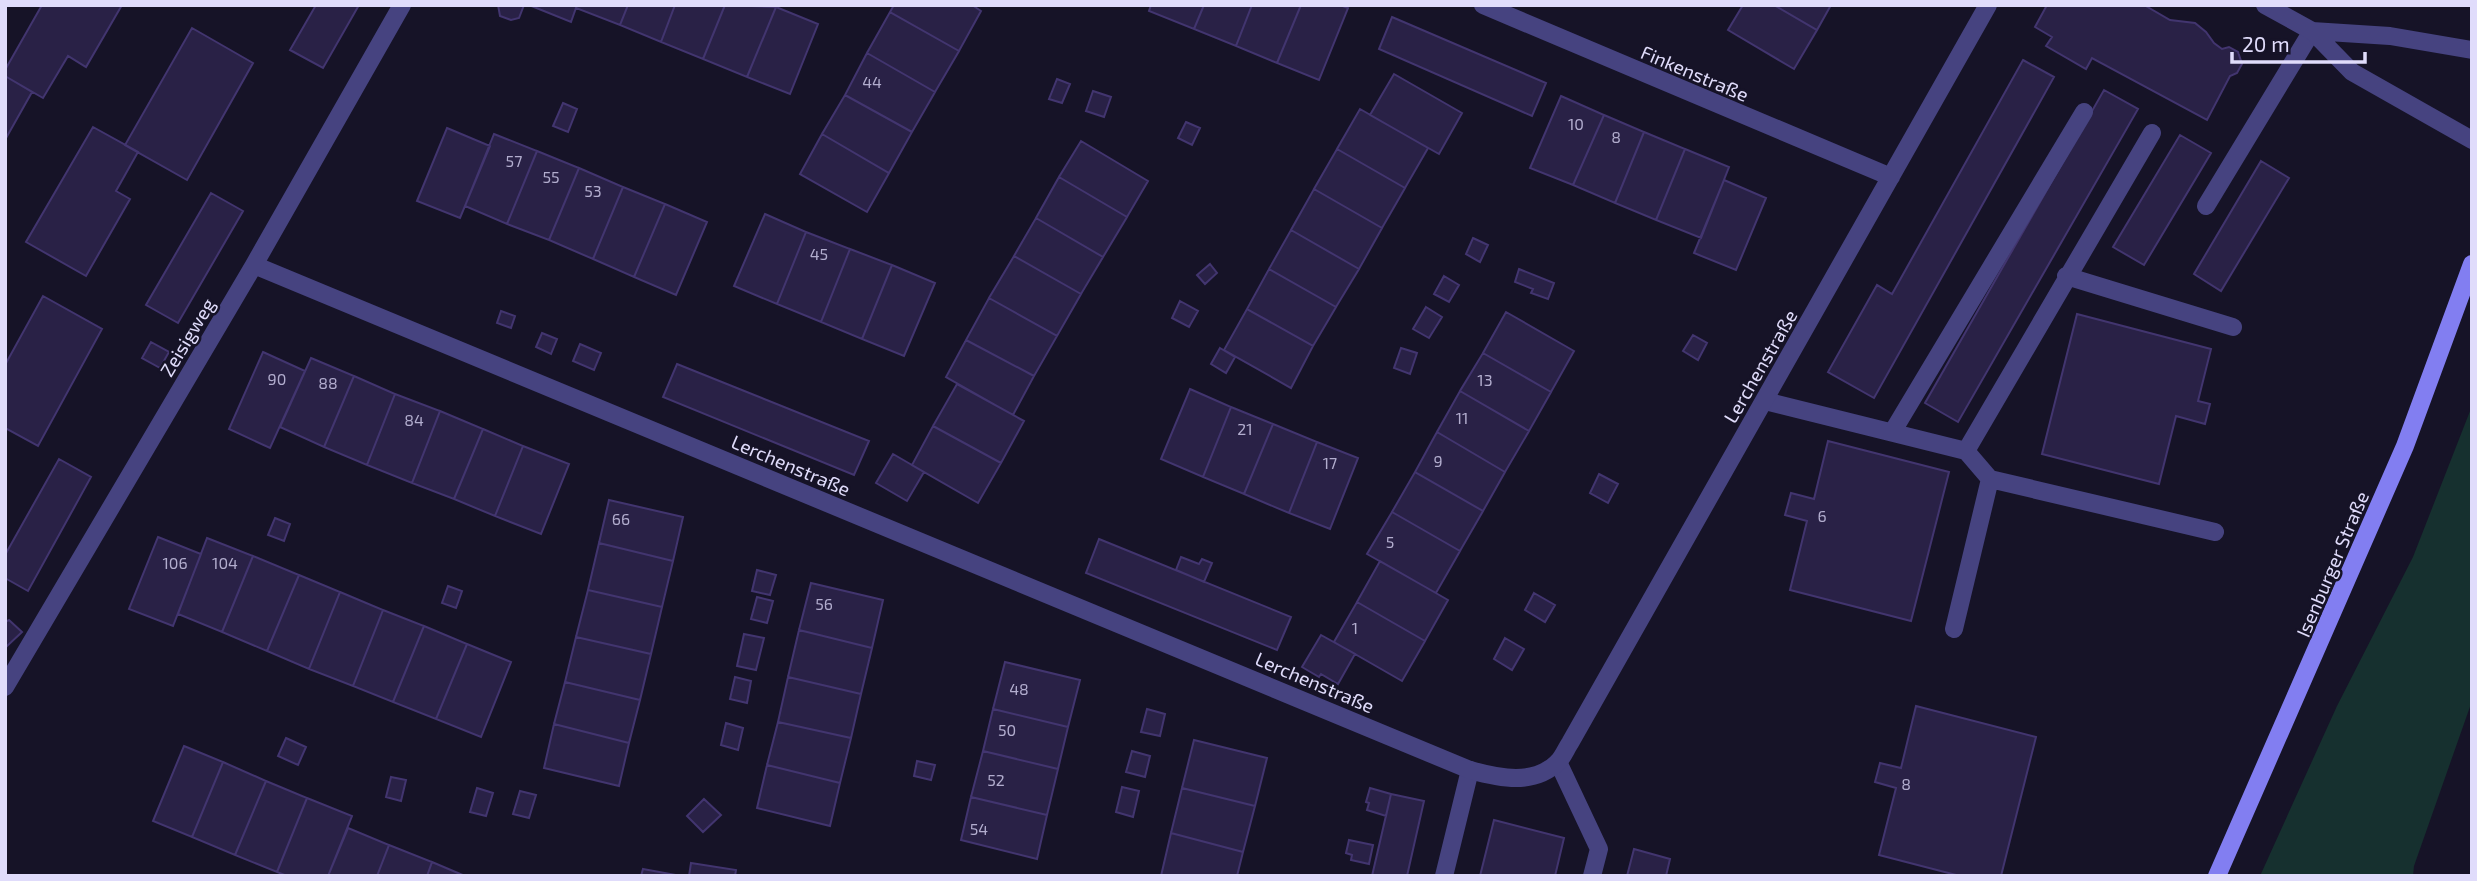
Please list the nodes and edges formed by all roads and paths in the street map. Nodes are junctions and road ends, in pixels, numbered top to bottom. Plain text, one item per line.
1 (402, 5) edge
2 (1483, 5) edge
3 (1988, 5) edge
4 (2265, 5) edge
5 (2312, 31) junction
6 (2472, 50) edge
7 (2084, 112) dead end
8 (2152, 133) dead end
9 (2472, 140) edge
10 (1891, 177) junction
11 (2206, 206) dead end
12 (2472, 264) edge
13 (254, 265) junction
14 (2067, 276) junction
15 (2233, 327) dead end
16 (1765, 401) junction
17 (1893, 431) junction
18 (1966, 451) junction
19 (1990, 479) junction
20 (2215, 532) dead end
21 (1954, 629) dead end
22 (5, 687) edge
23 (1558, 762) junction
24 (1470, 770) junction
25 (1444, 876) edge
26 (1592, 876) edge
27 (2217, 876) edge

1 - 13 street, Zeisigweg
2 - 10 street, Finkenstraße
3 - 10 street, Lerchenstraße
4 - 5 street
5 - 6 street
5 - 9 street
5 - 11 street
7 - 17 street
8 - 14 street
10 - 16 street, Lerchenstraße
12 - 27 main road, Isenburger Straße
13 - 22 street, Zeisigweg
13 - 24 street, Lerchenstraße
14 - 15 street
14 - 18 street
16 - 17 street
16 - 23 street, Lerchenstraße
17 - 18 street
18 - 19 street
19 - 20 street
19 - 21 street
23 - 24 street, Lerchenstraße
23 - 26 street
24 - 25 street

